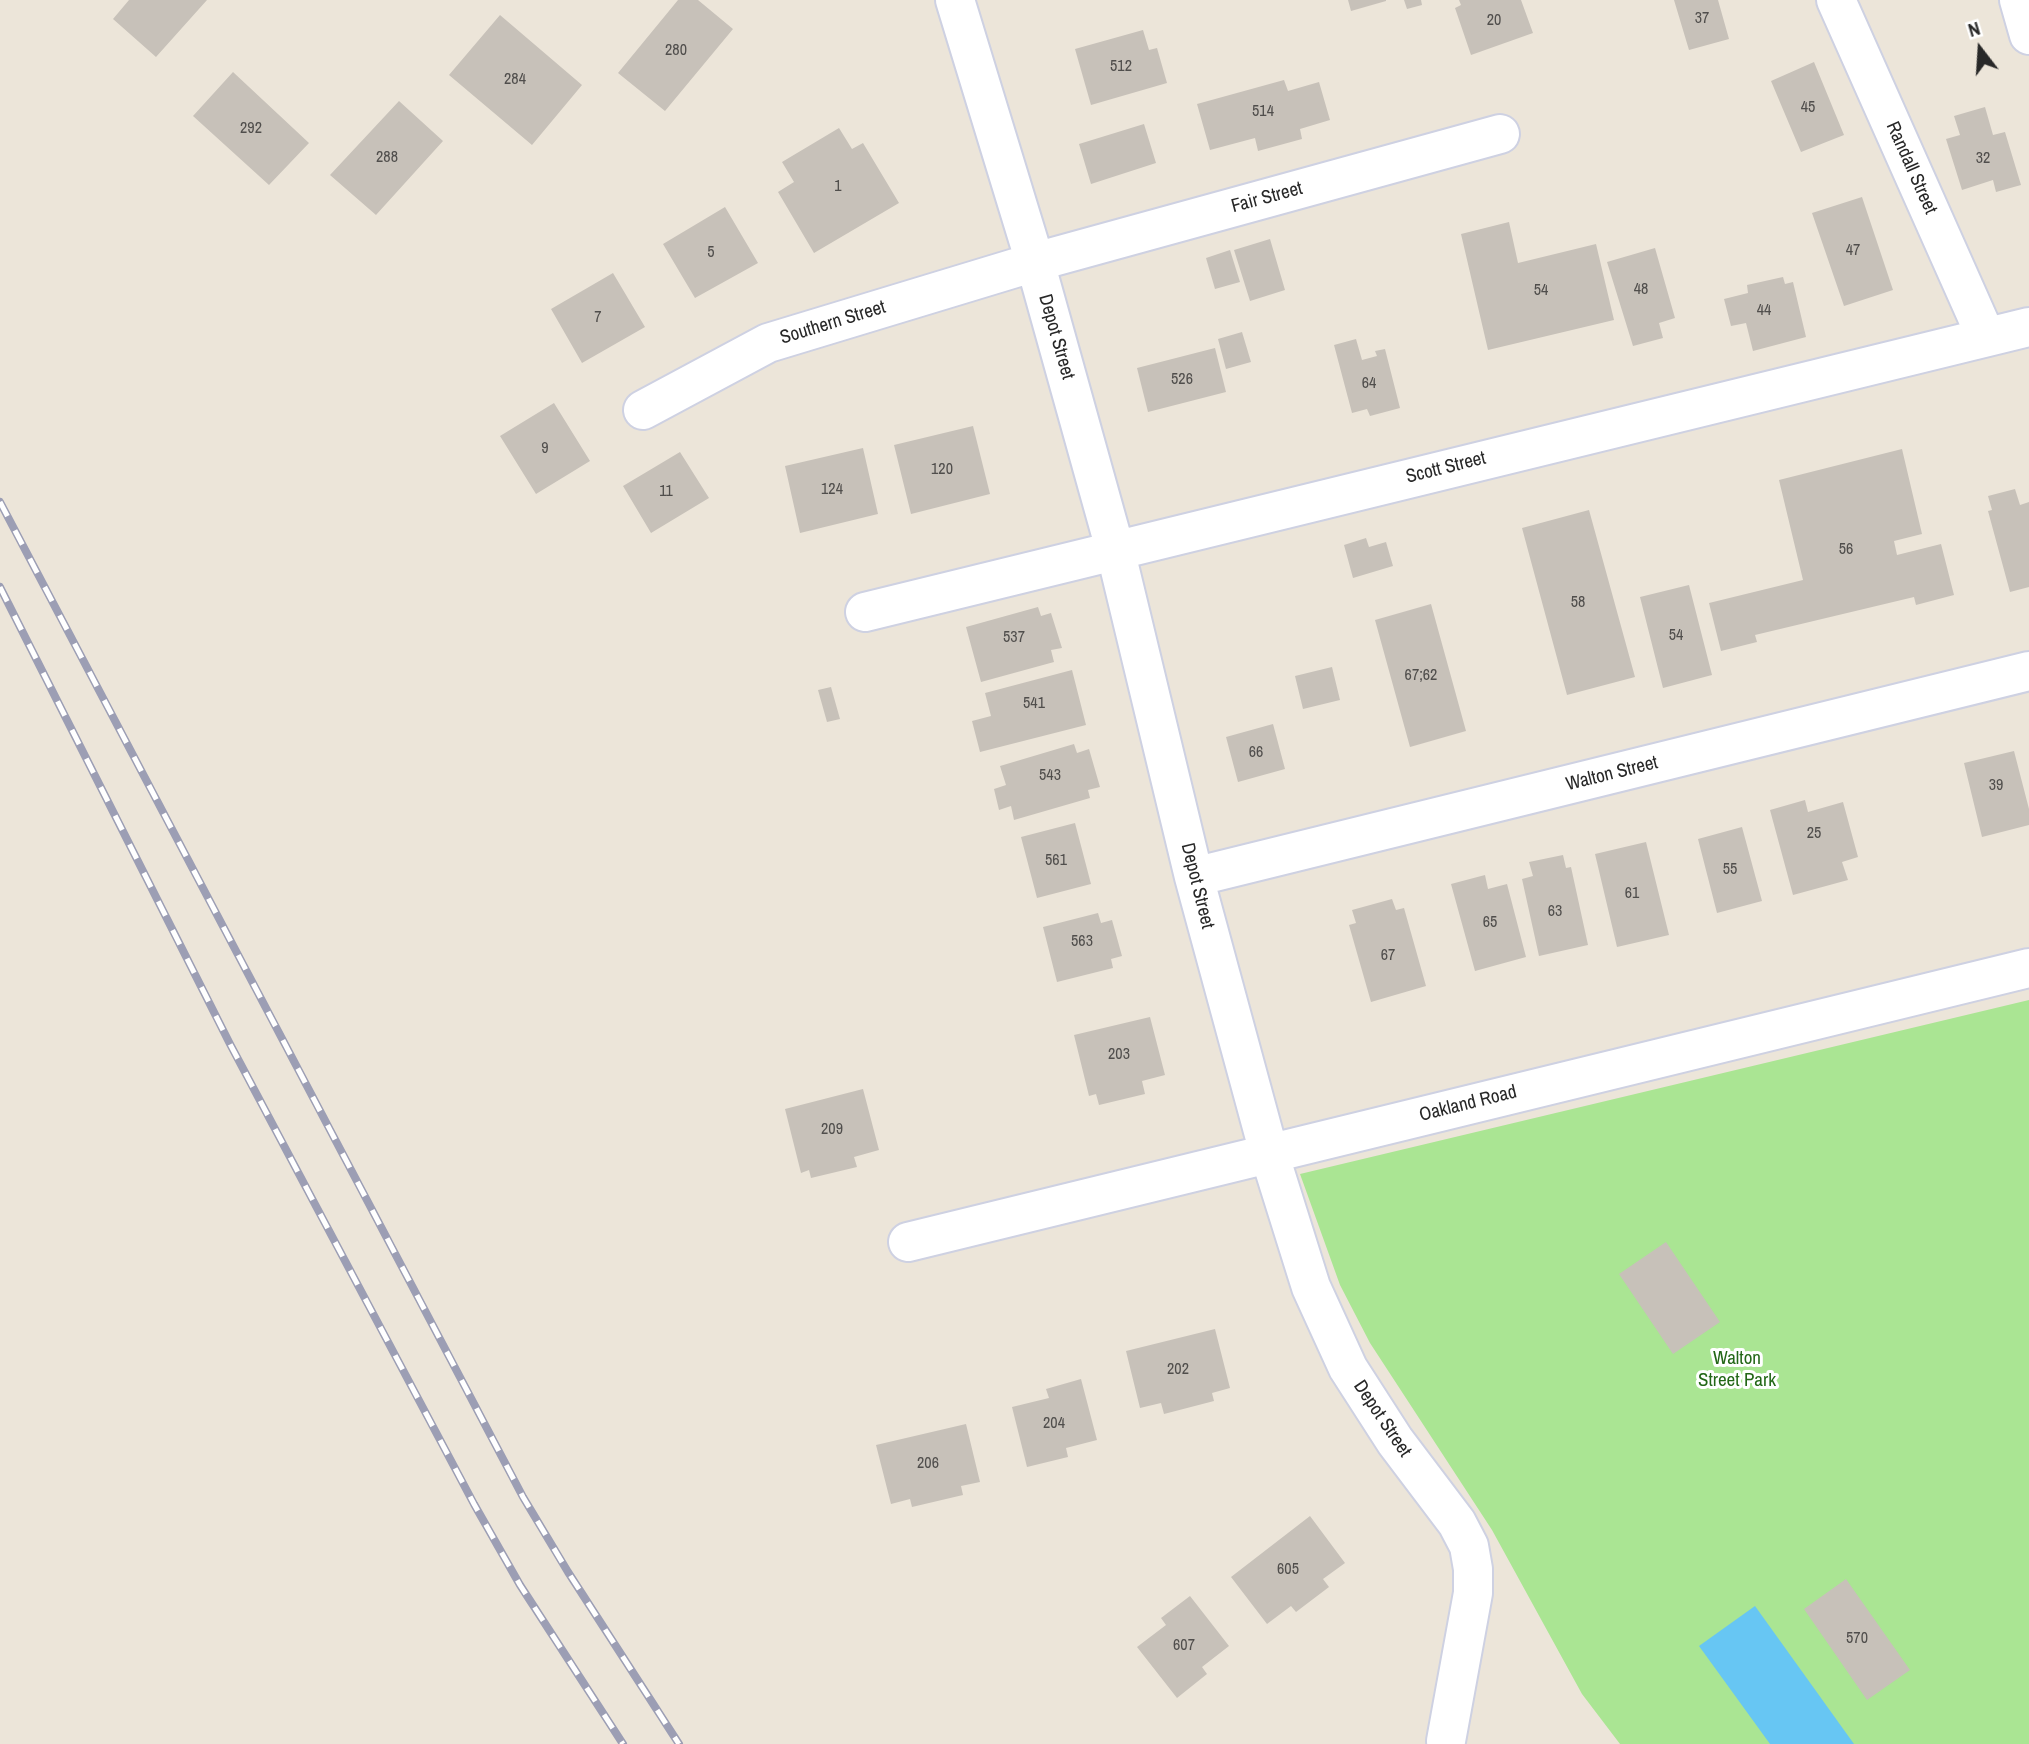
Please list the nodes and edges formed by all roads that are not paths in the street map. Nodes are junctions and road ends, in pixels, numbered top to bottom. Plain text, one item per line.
1 (955, 0) edge
2 (1836, 0) edge
3 (2019, 0) edge
4 (2028, 35) edge
5 (1500, 134) dead end
6 (1035, 262) junction
7 (2029, 327) edge
8 (1986, 337) junction
9 (643, 410) dead end
10 (1115, 549) junction
11 (864, 612) dead end
12 (2029, 671) edge
13 (1194, 877) junction
14 (2029, 968) edge
15 (1269, 1153) junction
16 (908, 1242) dead end
17 (1446, 1741) dead end

1 - 6 street, Depot Street
2 - 8 street, Randall Street
3 - 4 street
5 - 6 street, Fair Street
6 - 9 street, Southern Street
6 - 10 street, Depot Street
7 - 8 street, Scott Street
8 - 10 street, Scott Street
10 - 11 street, Scott Street
10 - 13 street, Depot Street
12 - 13 street, Walton Street
13 - 15 street, Depot Street
14 - 15 street, Oakland Road
15 - 16 street, Oakland Road
15 - 17 street, Depot Street

